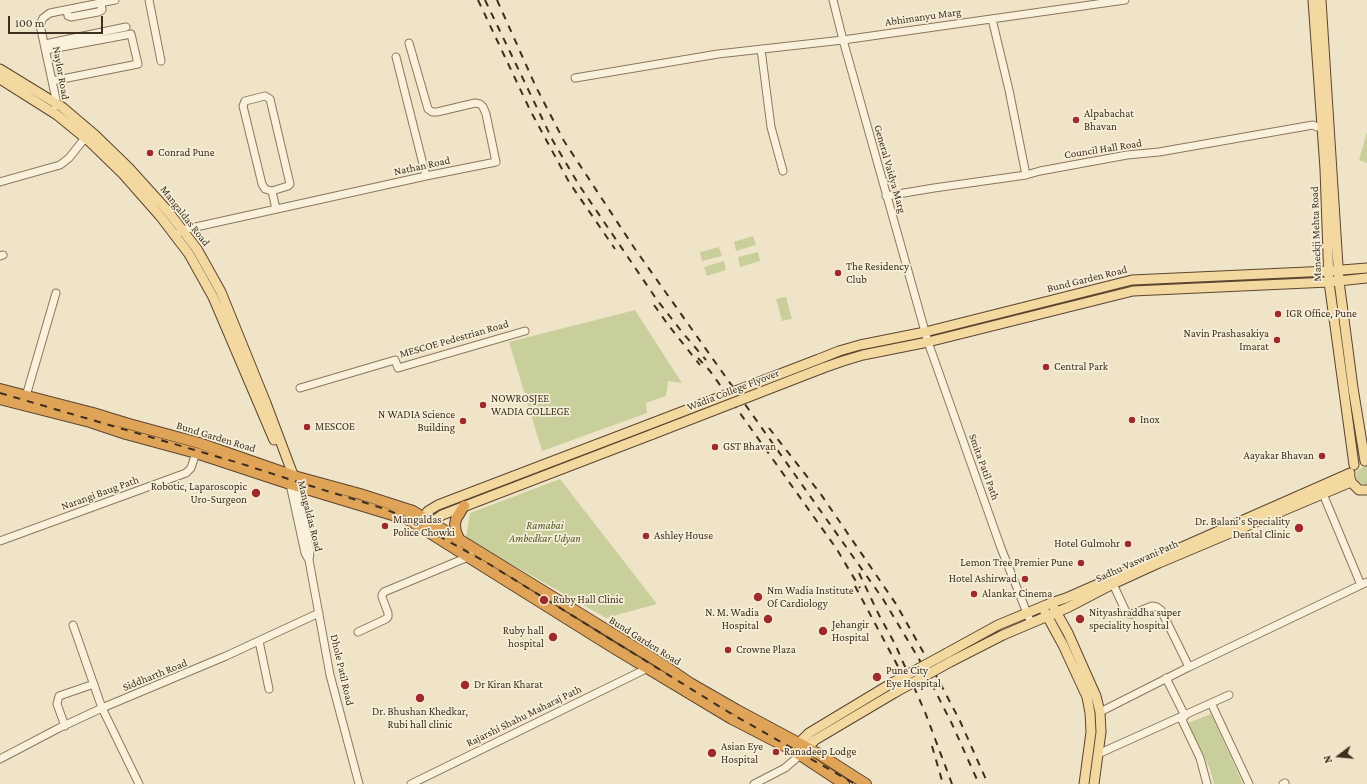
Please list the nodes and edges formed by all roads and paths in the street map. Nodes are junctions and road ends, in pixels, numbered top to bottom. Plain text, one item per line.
1 (115, 0) edge
2 (149, 0) edge
3 (833, 0) edge
4 (1125, 0) edge
5 (1313, 0) edge
6 (1321, 0) edge
7 (992, 19) junction
8 (126, 27) dead end
9 (843, 40) junction
10 (409, 43) dead end
11 (45, 47) junction
12 (761, 49) junction
13 (396, 57) dead end
14 (161, 61) dead end
15 (0, 69) edge
16 (574, 78) dead end
17 (0, 79) edge
18 (52, 81) junction
19 (55, 108) junction
20 (1326, 124) junction
21 (85, 138) junction
22 (783, 172) dead end
23 (1026, 175) junction
24 (426, 176) junction
25 (0, 182) edge
26 (272, 191) junction
27 (886, 196) junction
28 (276, 209) junction
29 (179, 233) junction
30 (1367, 268) edge
31 (1334, 271) junction
32 (1367, 278) edge
33 (1339, 281) junction
34 (1329, 282) junction
35 (56, 293) dead end
36 (525, 331) dead end
37 (925, 332) junction
38 (928, 342) junction
39 (819, 359) joint
40 (823, 368) joint
41 (300, 388) dead end
42 (0, 389) edge
43 (26, 396) junction
44 (0, 400) edge
45 (196, 452) junction
46 (1366, 461) edge
47 (1352, 473) junction
48 (292, 480) junction
49 (1367, 490) edge
50 (1323, 494) junction
51 (464, 506) junction
52 (420, 521) junction
53 (430, 528) junction
54 (460, 541) junction
55 (0, 542) edge
56 (470, 553) junction
57 (309, 560) joint
58 (1364, 583) edge
59 (1113, 584) junction
60 (1051, 603) junction
61 (1042, 607) junction
62 (319, 613) junction
63 (1027, 613) junction
64 (1056, 613) junction
65 (1047, 617) junction
66 (1031, 623) junction
67 (73, 625) dead end
68 (358, 632) dead end
69 (259, 640) junction
70 (950, 657) junction
71 (1189, 667) junction
72 (648, 668) junction
73 (1166, 678) junction
74 (94, 684) junction
75 (268, 689) dead end
76 (1229, 695) dead end
77 (1211, 703) junction
78 (102, 708) junction
79 (1100, 712) junction
80 (1183, 717) junction
81 (65, 726) junction
82 (800, 749) junction
83 (1098, 754) junction
84 (0, 759) edge
85 (139, 784) edge
86 (359, 784) edge
87 (411, 784) edge
88 (754, 784) edge
89 (844, 784) edge
90 (866, 784) edge
91 (1084, 784) edge
92 (1094, 784) edge
93 (1208, 784) edge
94 (1249, 784) edge

1 - 11 street, Naylor Road
2 - 14 street
3 - 9 street, General Vaidya Marg
4 - 7 street, Abhimanyu Marg
5 - 20 main road, Maneckji Mehta Road
6 - 20 main road, Maneckji Mehta Road
7 - 9 street, Abhimanyu Marg
7 - 23 street
8 - 11 street
9 - 12 street, Abhimanyu Marg
9 - 27 street, General Vaidya Marg
10 - 24 street, Nathan Road
11 - 18 street, Naylor Road
11 - 18 street
12 - 16 street, Abhimanyu Marg
12 - 22 street
13 - 24 street
15 - 19 main road, Mangaldas Road
17 - 19 main road, Mangaldas Road
18 - 19 street, Naylor Road
19 - 21 main road, Mangaldas Road
19 - 29 main road, Mangaldas Road
20 - 23 street, Council Hall Road
20 - 31 main road, Maneckji Mehta Road
21 - 25 street
21 - 29 main road, Mangaldas Road
23 - 27 street, Council Hall Road
24 - 28 street, Nathan Road
26 - 26 street
26 - 28 street
27 - 37 street, General Vaidya Marg
28 - 29 street, Nathan Road
29 - 48 main road, Mangaldas Road
30 - 31 main road, Bund Garden Road
31 - 33 main road, Maneckji Mehta Road
31 - 34 main road, Maneckji Mehta Road
31 - 37 main road, Bund Garden Road
32 - 33 main road, Bund Garden Road
33 - 34 main road, Bund Garden Road
33 - 46 main road, Maneckji Mehta Road
34 - 38 main road, Bund Garden Road
34 - 47 main road, Maneckji Mehta Road
35 - 43 street
36 - 41 street, MESCOE Pedestrian Road
37 - 38 street, General Vaidya Marg
37 - 39 main road, Bund Garden Road
38 - 40 main road, Bund Garden Road
38 - 63 street, Smita Patil Path
39 - 52 main road, Wadia College Flyover, bridge
40 - 51 main road, Wadia College Flyover, bridge
42 - 43 highway, Bund Garden Road
43 - 48 highway, Bund Garden Road
44 - 45 highway, Bund Garden Road
45 - 48 highway, Bund Garden Road
45 - 55 street, Narangi Baug Path
46 - 47 main road
47 - 49 main road
47 - 50 main road, Sadhu Vaswani Path
47 - 60 main road
48 - 52 highway, Bund Garden Road
48 - 57 street, Mangaldas Road
50 - 58 street
50 - 59 main road, Sadhu Vaswani Path
51 - 53 main road
51 - 54 highway
52 - 53 highway, Bund Garden Road
53 - 54 highway, Bund Garden Road
53 - 56 highway, Bund Garden Road
54 - 56 highway, Bund Garden Road
56 - 68 street
56 - 72 highway, Bund Garden Road
56 - 82 highway, Bund Garden Road
57 - 62 street, Dhole Patil Road
58 - 71 street
59 - 64 main road, Sadhu Vaswani Path
59 - 71 street
60 - 61 main road
60 - 64 main road
61 - 63 main road
61 - 65 main road
62 - 69 street, Siddharth Road
62 - 86 street, Dhole Patil Road
63 - 66 street, Smita Patil Path
63 - 70 main road
64 - 65 main road, Sadhu Vaswani Path
64 - 79 main road
65 - 66 main road, Sadhu Vaswani Path
65 - 91 main road
66 - 70 main road, Sadhu Vaswani Path
67 - 74 street
69 - 75 street
69 - 78 street, Siddharth Road
70 - 82 main road, bridge
70 - 82 main road, bridge
71 - 73 street
72 - 82 highway, Bund Garden Road
72 - 87 street, Rajarshi Shahu Maharaj Path
73 - 79 street
73 - 80 street
74 - 78 street
74 - 81 street
76 - 77 street
77 - 80 street
77 - 94 street
78 - 81 street, Siddharth Road
78 - 85 street
79 - 83 main road
80 - 83 street
80 - 93 street
81 - 84 street, Siddharth Road
82 - 88 street
82 - 89 highway
82 - 90 highway
83 - 92 main road

